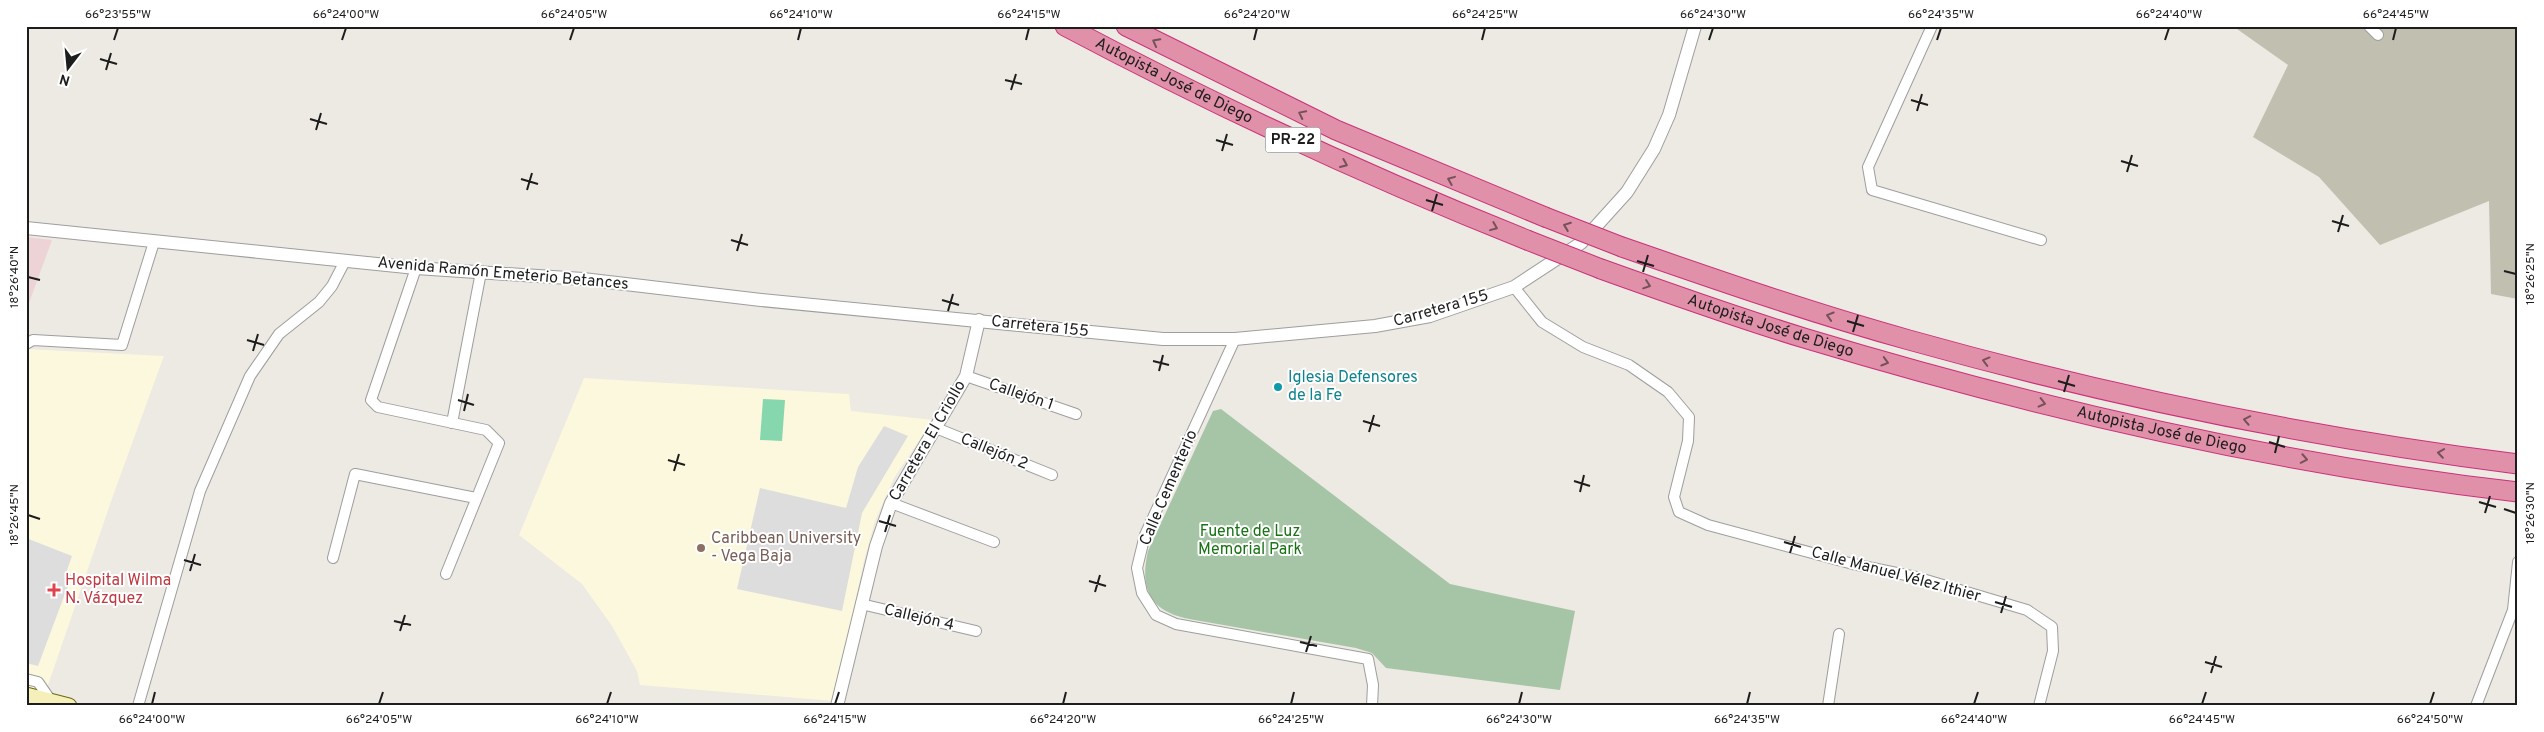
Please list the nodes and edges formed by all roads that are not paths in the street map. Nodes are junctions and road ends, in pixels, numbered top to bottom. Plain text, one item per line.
1 (1065, 26) edge
2 (1126, 26) edge
3 (1695, 26) edge
4 (1932, 26) edge
5 (2369, 26) edge
6 (2378, 35) dead end
7 (26, 228) edge
8 (2041, 240) dead end
9 (154, 242) junction
10 (345, 261) junction
11 (416, 268) junction
12 (481, 272) junction
13 (1514, 287) junction
14 (980, 320) junction
15 (1234, 340) junction
16 (26, 344) edge
17 (966, 376) junction
18 (1076, 414) dead end
19 (452, 423) junction
20 (936, 428) junction
21 (2518, 464) edge
22 (1052, 475) dead end
23 (2518, 492) edge
24 (476, 498) junction
25 (891, 503) junction
26 (994, 542) dead end
27 (333, 558) dead end
28 (2518, 562) edge
29 (446, 574) dead end
30 (862, 604) junction
31 (976, 632) dead end
32 (1839, 634) dead end
33 (26, 679) edge
34 (26, 695) edge
35 (51, 701) junction
36 (69, 706) edge
37 (138, 706) edge
38 (837, 706) edge
39 (1372, 706) edge
40 (1828, 706) edge
41 (2039, 706) edge
42 (2476, 706) edge

1 -> 23 highway, Autopista José de Diego / PR-22, bridge
21 -> 2 highway, Autopista José de Diego / PR-22, bridge
3 - 13 street, Carretera 155
4 - 8 street
5 - 6 street
7 - 9 street, Avenida Ramón Emeterio Betances
9 - 10 street, Avenida Ramón Emeterio Betances
9 - 16 street
10 - 11 street, Avenida Ramón Emeterio Betances
10 - 37 street
11 - 12 street, Avenida Ramón Emeterio Betances
11 - 19 street
12 - 14 street, Avenida Ramón Emeterio Betances
12 - 19 street
13 - 15 street, Carretera 155
13 - 41 street, Calle Manuel Vélez Ithier
14 - 15 street, Carretera 155
14 - 17 street, Carretera El Criollo
15 - 39 street, Calle Cementerio
17 - 18 street, Callejón 1
17 - 20 street, Carretera El Criollo
19 - 24 street
20 - 22 street, Callejón 2
20 - 25 street, Carretera El Criollo
24 - 27 street
24 - 29 street
25 - 26 street
25 - 30 street, Carretera El Criollo
28 - 42 street
30 - 31 street, Callejón 4
30 - 38 street, Carretera El Criollo
32 - 40 street
33 - 35 street
34 - 35 main road
35 - 36 main road

